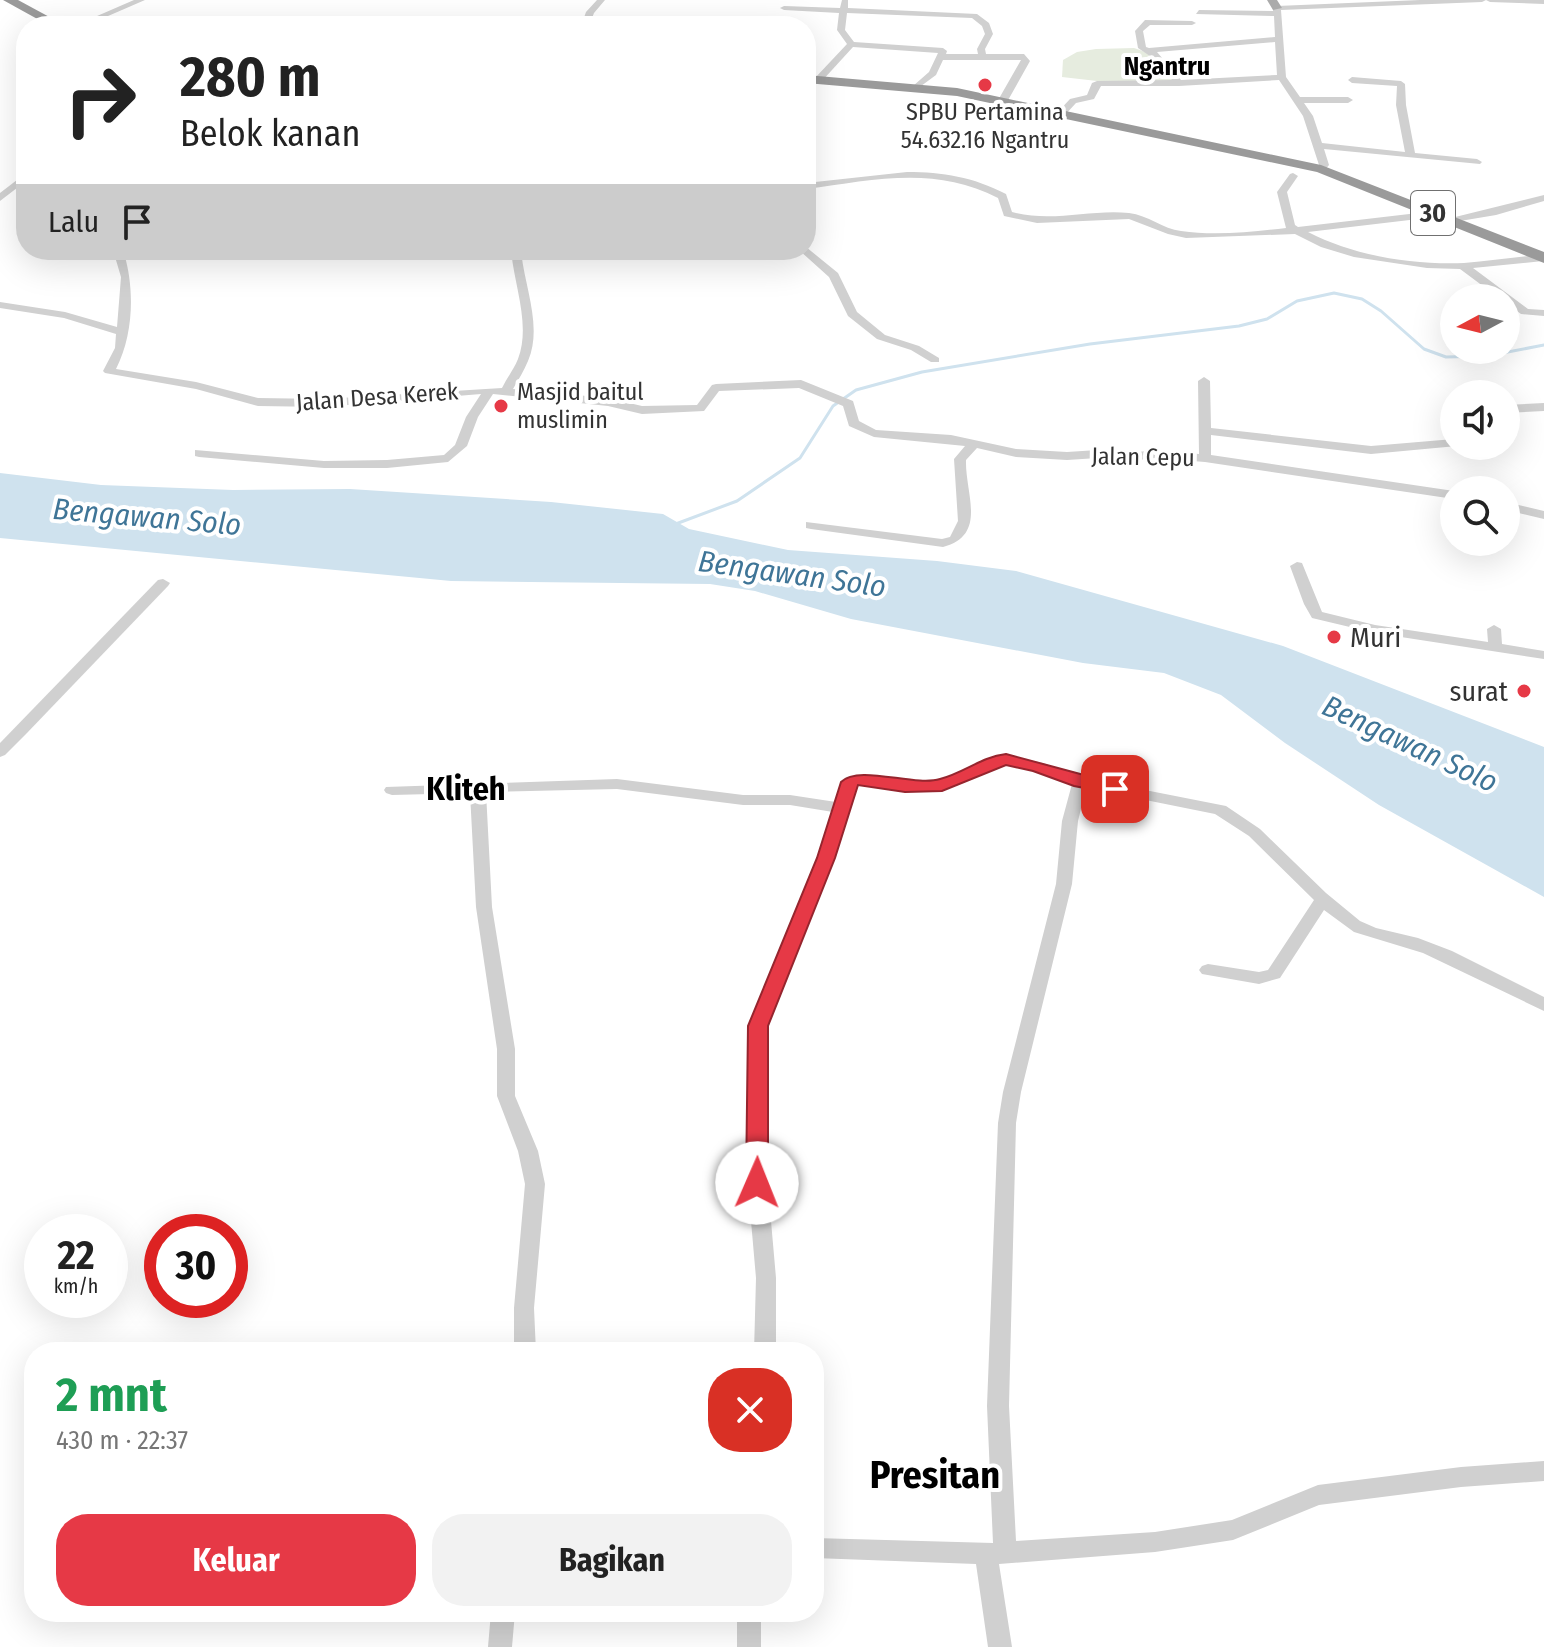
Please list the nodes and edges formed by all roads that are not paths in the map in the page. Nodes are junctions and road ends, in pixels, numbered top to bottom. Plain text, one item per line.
1 (9, 0) edge
2 (141, 0) edge
3 (601, 0) edge
4 (845, 0) edge
5 (1194, 0) edge
6 (1482, 0) edge
7 (1490, 0) edge
8 (1544, 2) edge
9 (1275, 7) edge
10 (784, 8) dead end
11 (844, 11) junction
12 (1199, 12) junction
13 (40, 16) edge
14 (102, 16) edge
15 (589, 16) edge
16 (1192, 23) junction
17 (1281, 39) junction
18 (851, 44) junction
19 (1198, 46) junction
20 (1151, 50) junction
21 (982, 55) junction
22 (942, 57) junction
23 (816, 76) edge
24 (1282, 77) junction
25 (816, 80) edge
26 (1352, 80) dead end
27 (1179, 83) junction
28 (917, 86) junction
29 (1295, 100) junction
30 (1348, 100) dead end
31 (1002, 102) junction
32 (1061, 114) junction
33 (1320, 146) junction
34 (1410, 154) junction
35 (1477, 162) dead end
36 (1321, 169) junction
37 (1293, 176) dead end
38 (816, 185) edge
39 (6, 188) edge
40 (0, 198) edge
41 (1544, 198) edge
42 (1441, 217) junction
43 (1298, 231) junction
44 (1544, 258) edge
45 (121, 260) edge
46 (518, 260) edge
47 (816, 260) edge
48 (1463, 266) junction
49 (0, 305) edge
50 (1544, 313) edge
51 (122, 332) junction
52 (935, 360) dead end
53 (1204, 381) dead end
54 (490, 390) junction
55 (506, 391) junction
56 (849, 404) joint
57 (1544, 407) edge
58 (1520, 408) edge
59 (1207, 431) junction
60 (974, 444) junction
61 (1440, 444) edge
62 (199, 453) dead end
63 (1205, 458) junction
64 (1440, 493) edge
65 (1520, 509) edge
66 (1544, 515) edge
67 (811, 525) dead end
68 (1297, 566) dead end
69 (163, 583) dead end
70 (1494, 629) dead end
71 (1495, 647) junction
72 (1544, 655) edge
73 (0, 752) edge
74 (1080, 782) junction
75 (478, 789) junction
76 (392, 790) dead end
77 (841, 808) junction
78 (1322, 900) junction
79 (1208, 970) dead end
80 (1544, 1005) edge
81 (525, 1342) edge
82 (765, 1342) edge
83 (1544, 1471) edge
84 (824, 1548) edge
85 (995, 1553) junction
86 (502, 1622) edge
87 (749, 1622) edge
88 (500, 1647) edge
89 (749, 1647) edge
90 (1000, 1647) edge

1 - 13 highway
2 - 14 street
3 - 15 street
4 - 11 street
5 - 12 street
6 - 9 street
7 - 8 street
9 - 12 street
9 - 17 street
10 - 11 street
11 - 18 street
11 - 21 street
12 - 16 street
16 - 19 street
16 - 20 street
17 - 19 street
17 - 24 street
18 - 22 street
18 - 23 street
19 - 20 street
20 - 27 street
21 - 22 street
21 - 31 street
22 - 28 street
24 - 27 street
24 - 29 street
25 - 28 highway, 30
26 - 34 street
27 - 32 street
28 - 31 highway, 30
29 - 30 street
29 - 33 street
31 - 32 highway, 30
32 - 36 highway, 30
33 - 34 street
33 - 36 street
34 - 35 street
36 - 42 highway, 30
37 - 43 street
38 - 43 street
39 - 40 street
41 - 42 street
42 - 43 street
42 - 44 highway, 30
43 - 48 street
44 - 48 street
45 - 51 street
46 - 55 street
47 - 52 street
48 - 50 street
49 - 51 street
51 - 54 street, Jalan Desa Kerek
53 - 59 street
54 - 55 street, Jalan Desa Kerek
54 - 62 street
55 - 56 street, Jalan Desa Kerek
56 - 60 street, Jalan Cepu
57 - 58 street
59 - 61 street
59 - 63 street
60 - 63 street, Jalan Cepu
60 - 67 street
63 - 64 street, Jalan Cepu
65 - 66 street
68 - 71 street
69 - 73 street
70 - 71 street
71 - 72 street
74 - 77 street
74 - 78 street
74 - 85 street
75 - 76 street
75 - 77 street
75 - 81 street
77 - 82 street
78 - 79 street
78 - 80 street
83 - 85 street
84 - 85 street
85 - 90 street
86 - 88 street
87 - 89 street

